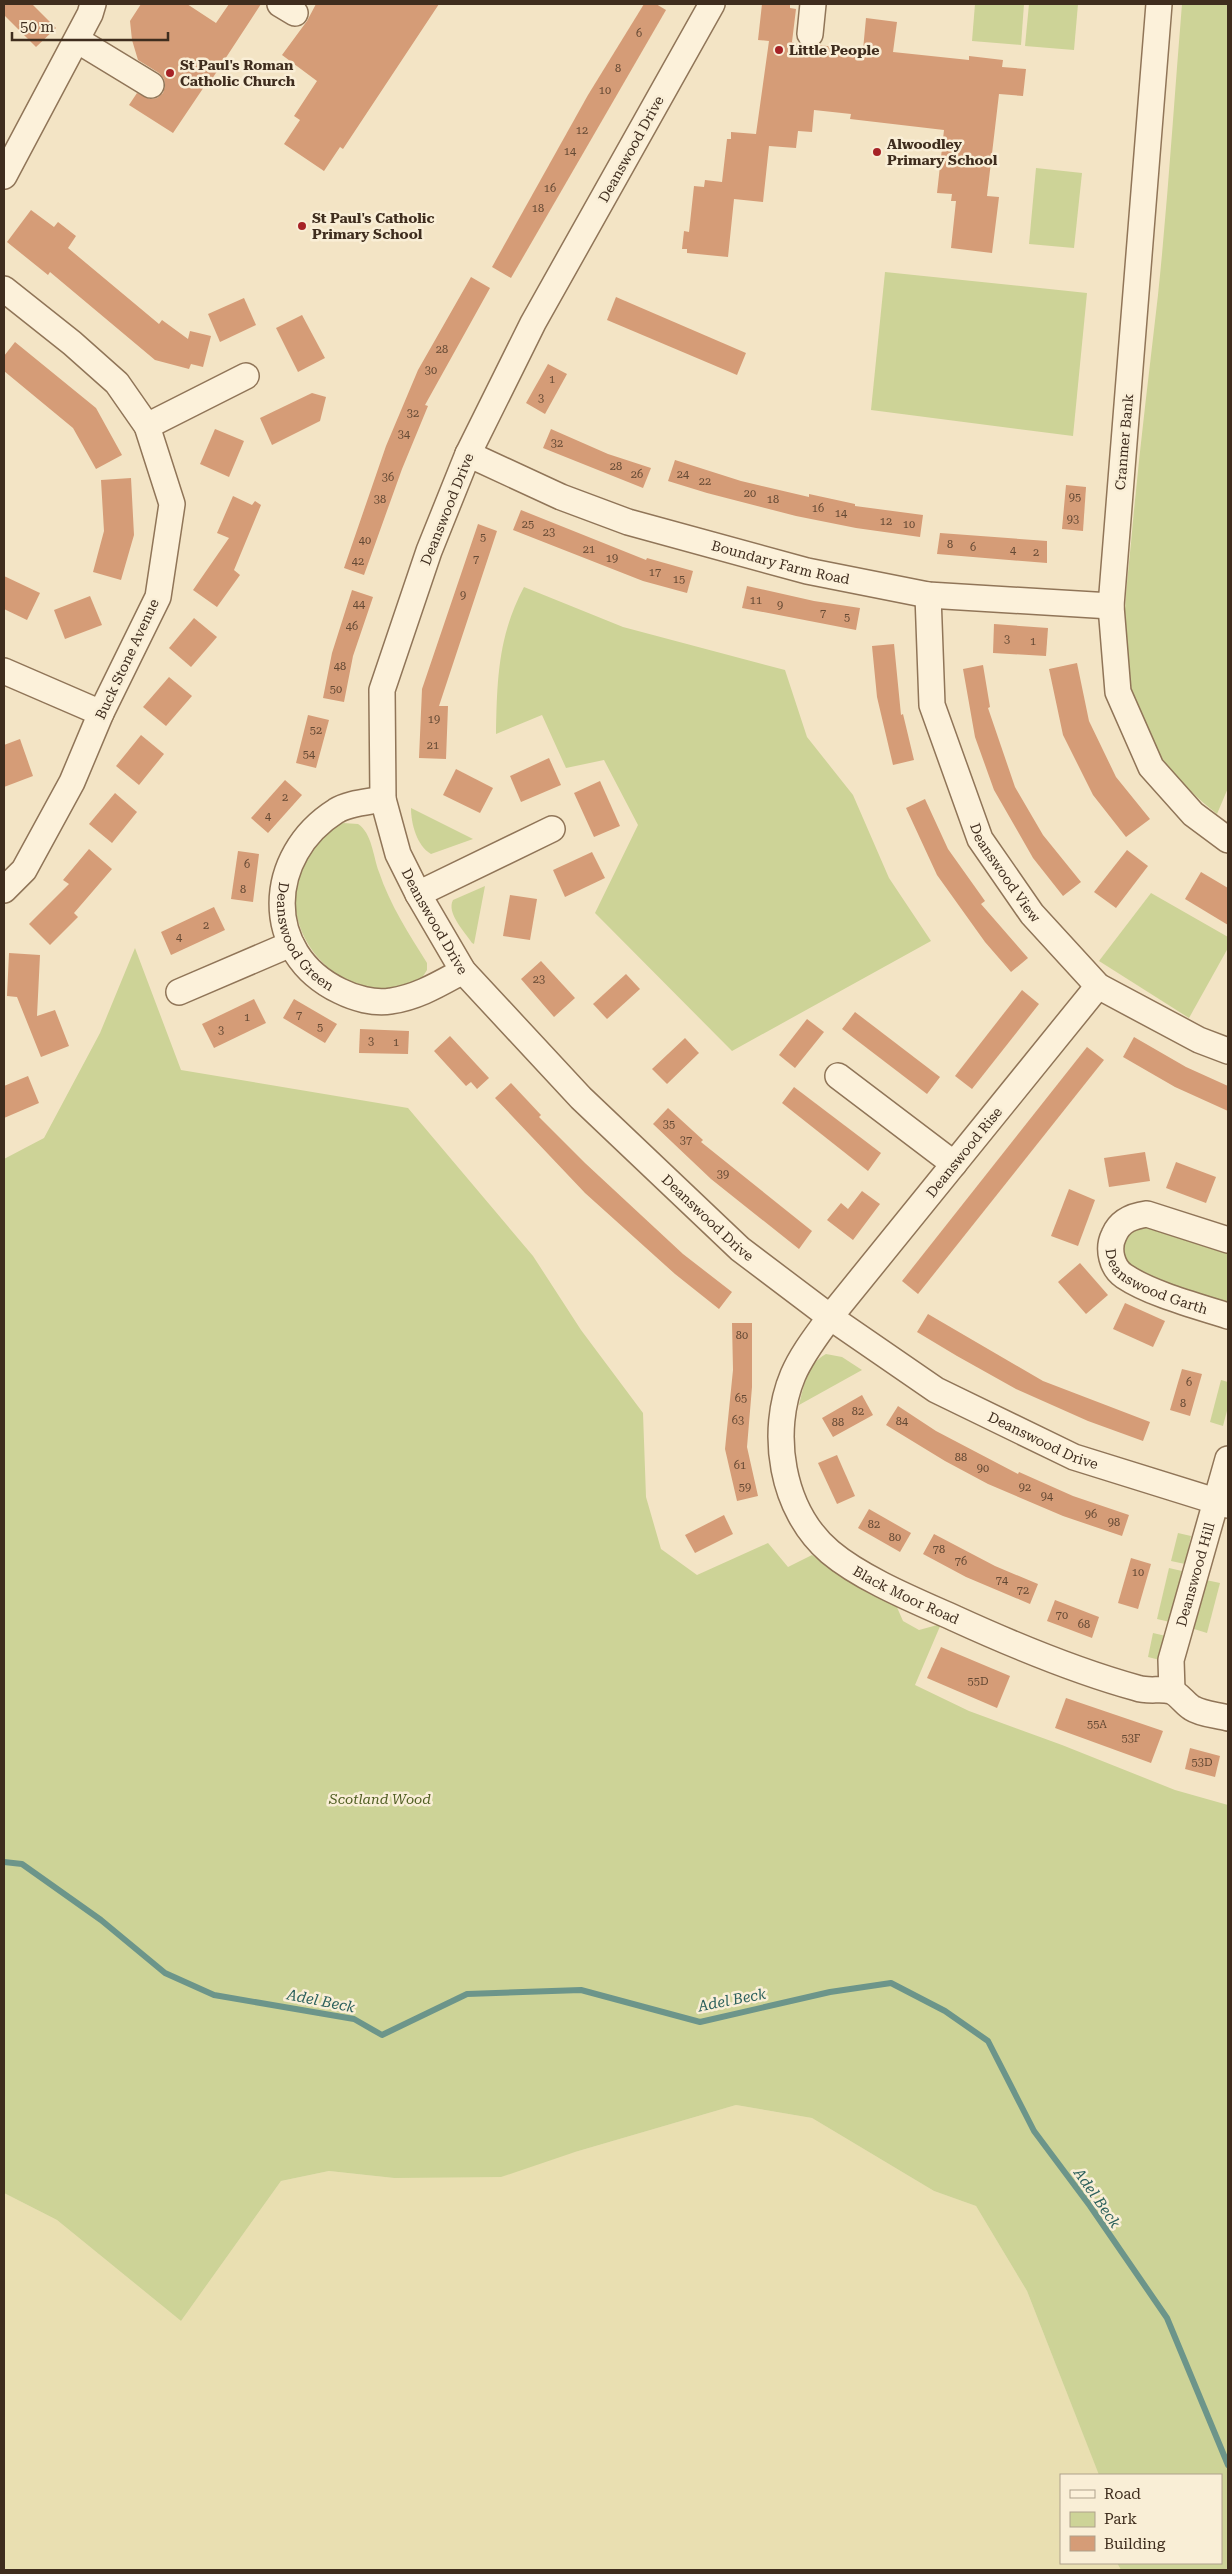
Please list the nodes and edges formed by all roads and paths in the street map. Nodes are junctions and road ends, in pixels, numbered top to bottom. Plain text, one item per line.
1 (93, 4) edge
2 (712, 4) edge
3 (813, 4) edge
4 (1159, 4) edge
5 (810, 34) dead end
6 (77, 40) junction
7 (151, 85) dead end
8 (4, 176) edge
9 (4, 289) edge
10 (246, 376) dead end
11 (147, 426) junction
12 (468, 454) junction
13 (928, 595) junction
14 (1111, 606) junction
15 (4, 671) edge
16 (101, 713) junction
17 (383, 799) junction
18 (552, 829) dead end
19 (1228, 840) edge
20 (4, 890) edge
21 (418, 894) junction
22 (291, 944) junction
23 (463, 971) junction
24 (1098, 986) junction
25 (179, 992) dead end
26 (1228, 1051) edge
27 (838, 1076) dead end
28 (954, 1164) junction
29 (1228, 1240) edge
30 (1228, 1316) edge
31 (830, 1317) junction
32 (1228, 1459) edge
33 (1222, 1504) edge
34 (1172, 1692) junction
35 (1228, 1718) edge

1 - 6 street
2 - 12 street, Deanswood Drive
3 - 5 street
4 - 14 street, Cranmer Bank
6 - 7 street
6 - 8 street
9 - 11 street, Buck Stone Avenue
10 - 11 street
11 - 16 street, Buck Stone Avenue
12 - 13 street, Boundary Farm Road
12 - 17 street, Deanswood Drive
13 - 14 street, Boundary Farm Road
13 - 24 street, Deanswood View
14 - 19 street, Cranmer Bank
15 - 16 street
16 - 20 street, Buck Stone Avenue
17 - 21 street, Deanswood Drive
17 - 22 street, Deanswood Green
18 - 21 street
21 - 23 street, Deanswood Drive
22 - 23 street, Deanswood Green
22 - 25 street
23 - 31 street, Deanswood Drive
24 - 26 street, Deanswood View
24 - 28 street, Deanswood Rise
27 - 28 street
28 - 31 street, Deanswood Rise
29 - 30 street, Deanswood Garth
31 - 33 street, Deanswood Drive
31 - 34 street, Black Moor Road
32 - 33 street, Deanswood Hill
33 - 34 street, Deanswood Hill
34 - 35 street

